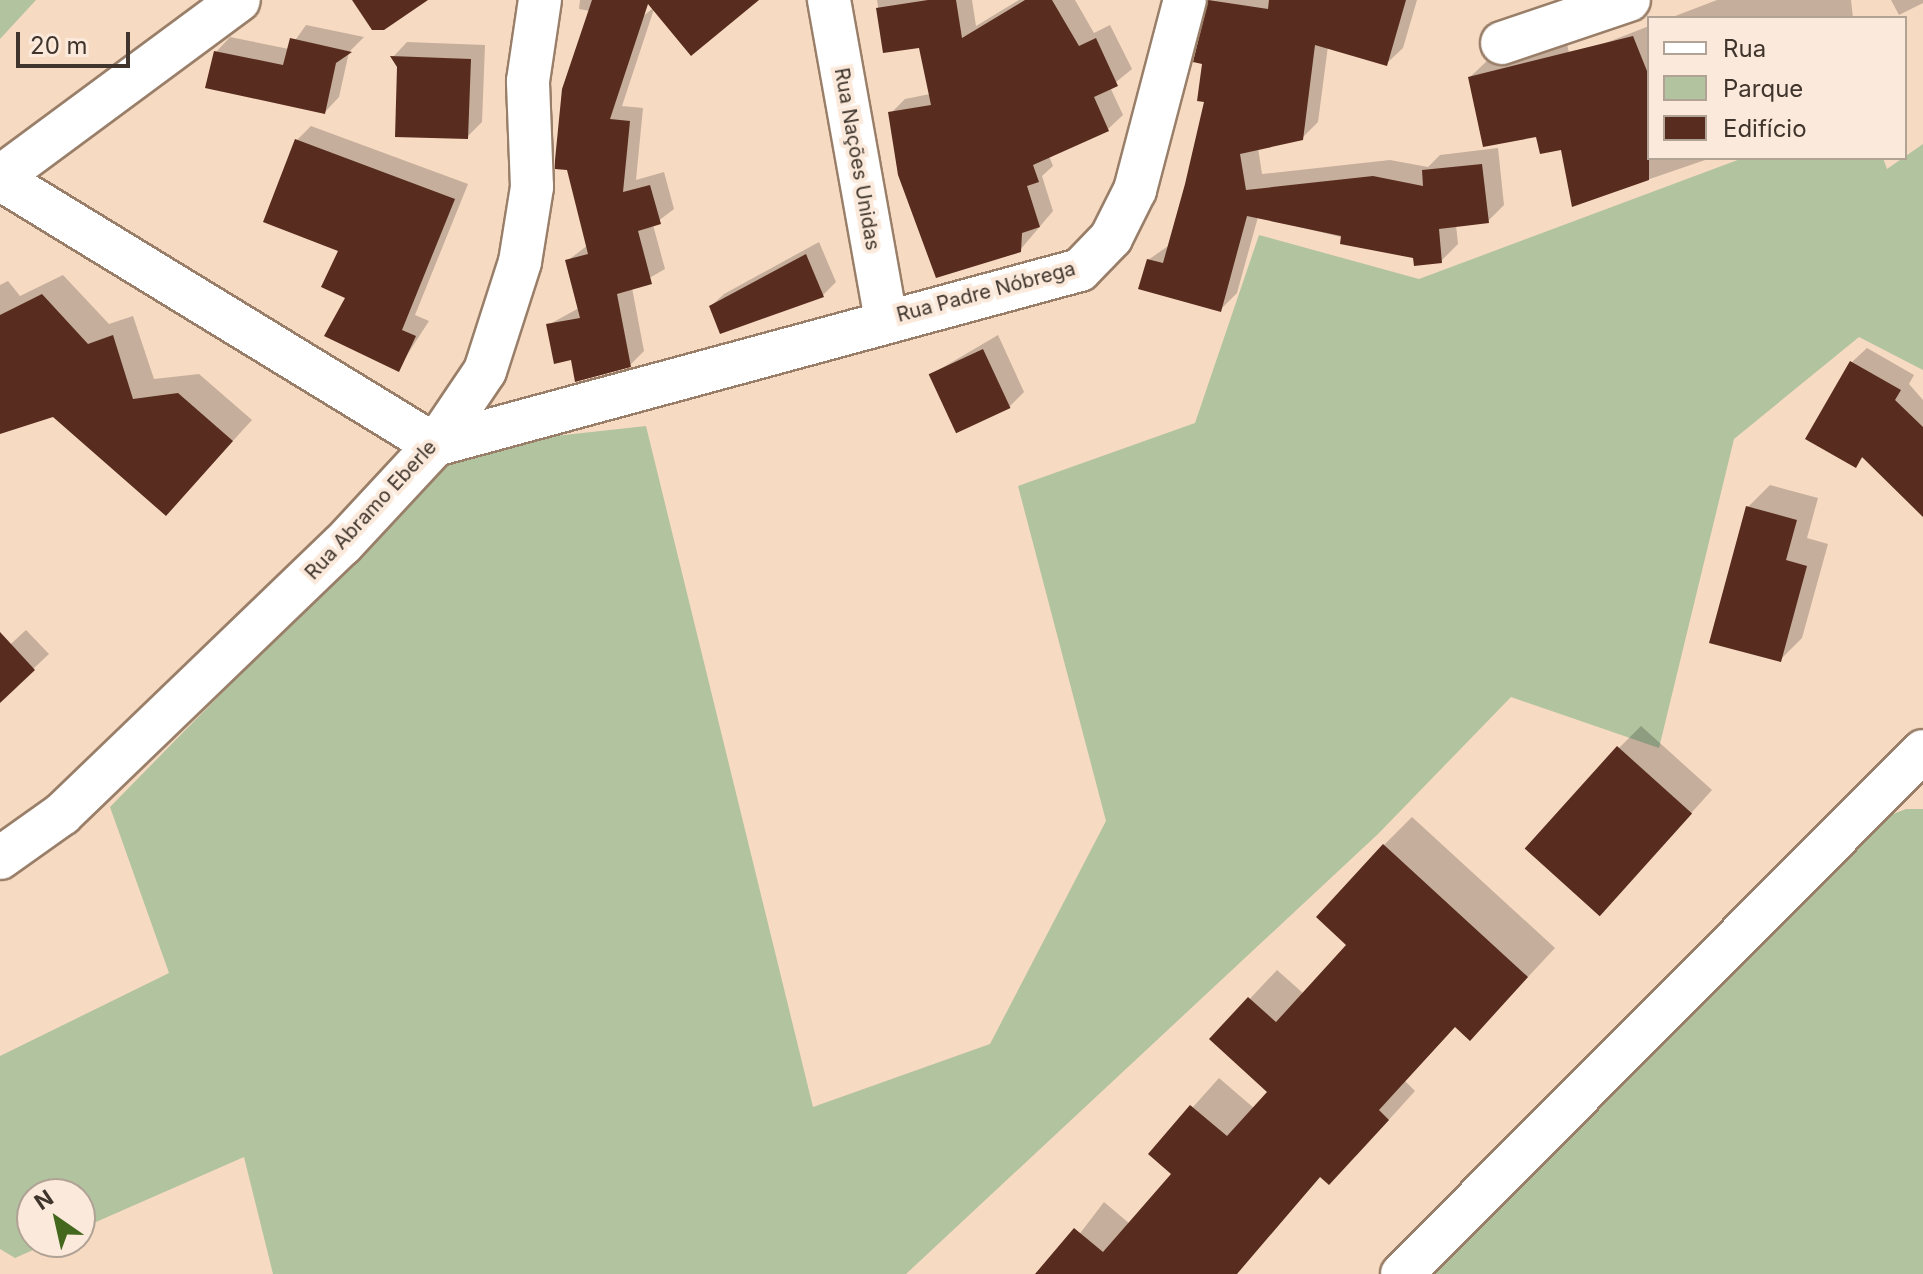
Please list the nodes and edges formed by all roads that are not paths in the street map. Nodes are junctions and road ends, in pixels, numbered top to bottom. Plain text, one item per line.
1 (540, 0) edge
2 (829, 0) edge
3 (1185, 0) edge
4 (1629, 0) edge
5 (214, 6) edge
6 (1502, 43) dead end
7 (0, 178) edge
8 (886, 319) junction
9 (435, 445) junction
10 (1920, 759) edge
11 (0, 858) edge
12 (1402, 1274) edge

1 - 9 street, Rua Abramo Eberle
2 - 8 street, Rua Nações Unidas
3 - 8 street, Rua Padre Nóbrega
4 - 6 street
5 - 7 street
7 - 9 street
8 - 9 street, Rua Padre Nóbrega
9 - 11 street, Rua Abramo Eberle
10 - 12 street

